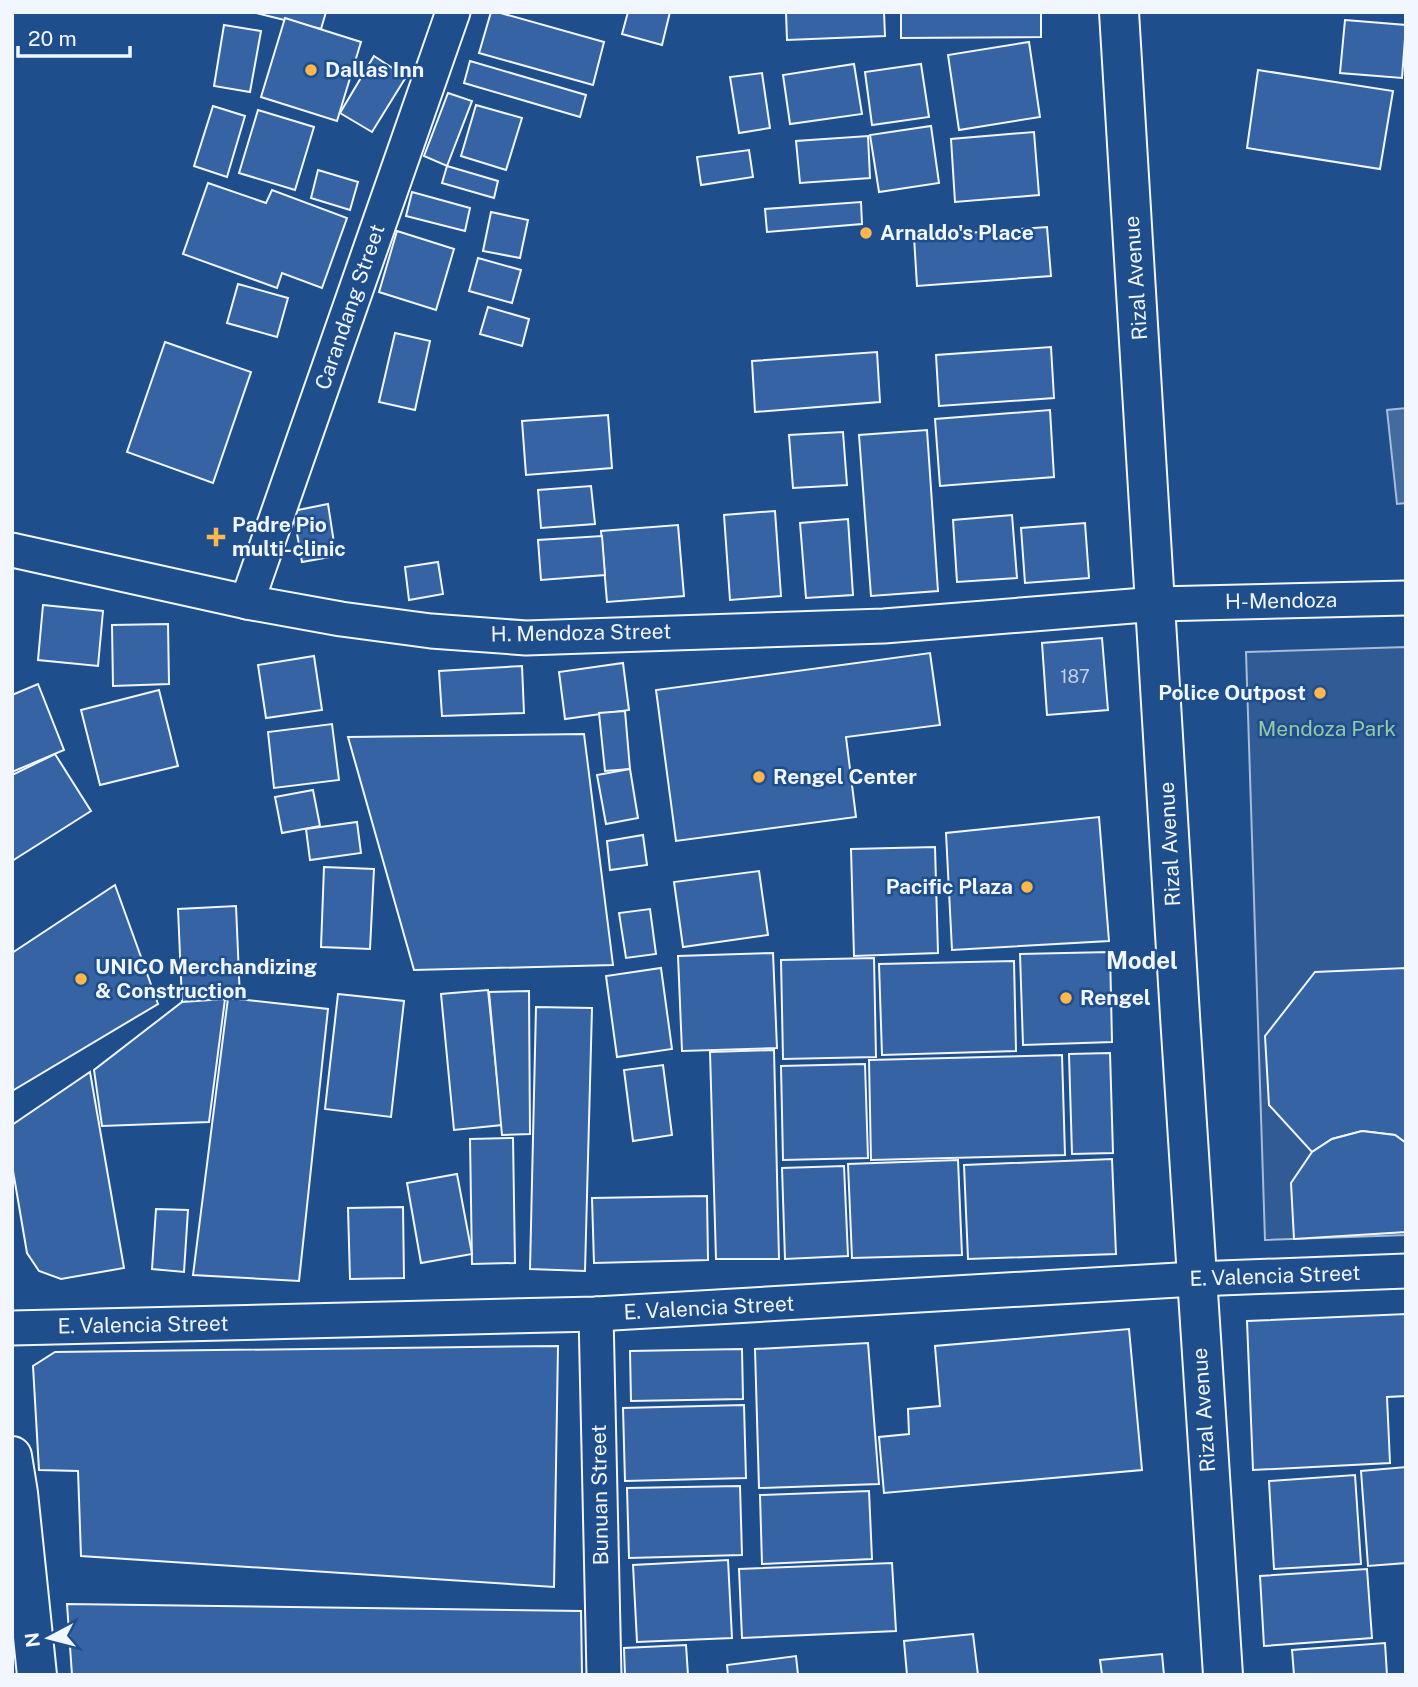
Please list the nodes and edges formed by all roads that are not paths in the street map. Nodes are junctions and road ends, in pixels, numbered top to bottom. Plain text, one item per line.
1 (453, 12) edge
2 (1119, 12) edge
3 (12, 550) edge
4 (1406, 598) edge
5 (247, 602) junction
6 (1157, 604) junction
7 (1406, 1271) edge
8 (1195, 1279) junction
9 (596, 1314) junction
10 (12, 1328) edge
11 (12, 1456) edge
12 (37, 1675) edge
13 (604, 1675) edge
14 (1223, 1675) edge

1 - 5 street, Carandang Street
2 - 6 main road, Rizal Avenue
3 - 5 street, H. Mendoza Street
4 - 6 street, H-Mendoza
5 - 6 street, H. Mendoza Street
6 - 8 main road, Rizal Avenue
7 - 8 street, E. Valencia Street
8 - 9 street, E. Valencia Street
8 - 14 main road, Rizal Avenue
9 - 10 street, E. Valencia Street
9 - 13 street, Bunuan Street
11 - 12 main road

